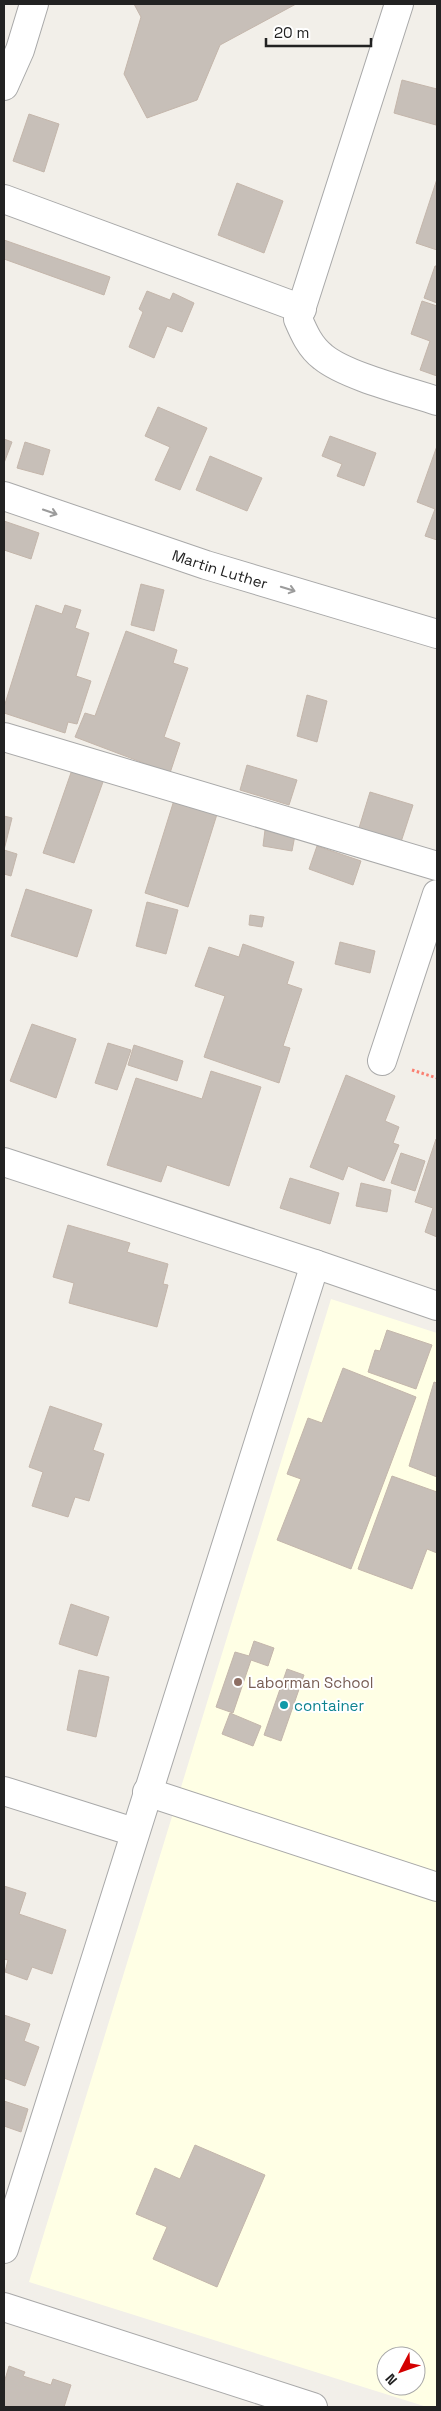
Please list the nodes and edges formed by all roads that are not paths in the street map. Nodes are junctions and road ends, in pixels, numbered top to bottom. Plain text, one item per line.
1 (34, 4) edge
2 (399, 4) edge
3 (12, 46) edge
4 (4, 86) edge
5 (4, 199) edge
6 (302, 309) junction
7 (437, 401) edge
8 (4, 496) edge
9 (437, 634) edge
10 (4, 737) edge
11 (437, 866) edge
12 (437, 894) edge
13 (382, 1061) dead end
14 (4, 1162) edge
15 (316, 1264) junction
16 (437, 1306) edge
17 (4, 1791) edge
18 (147, 1792) junction
19 (134, 1832) junction
20 (437, 1887) edge
21 (4, 2249) edge
22 (4, 2307) edge
23 (313, 2407) edge

1 - 3 street
2 - 6 street
3 - 4 street
5 - 6 street
6 - 7 street
8 -> 9 street, Martin Luther
10 - 11 street
12 - 13 street
14 - 15 street
15 - 16 street
15 - 18 street
17 - 19 street
18 - 19 street
18 - 20 street
19 - 21 street
22 - 23 street

